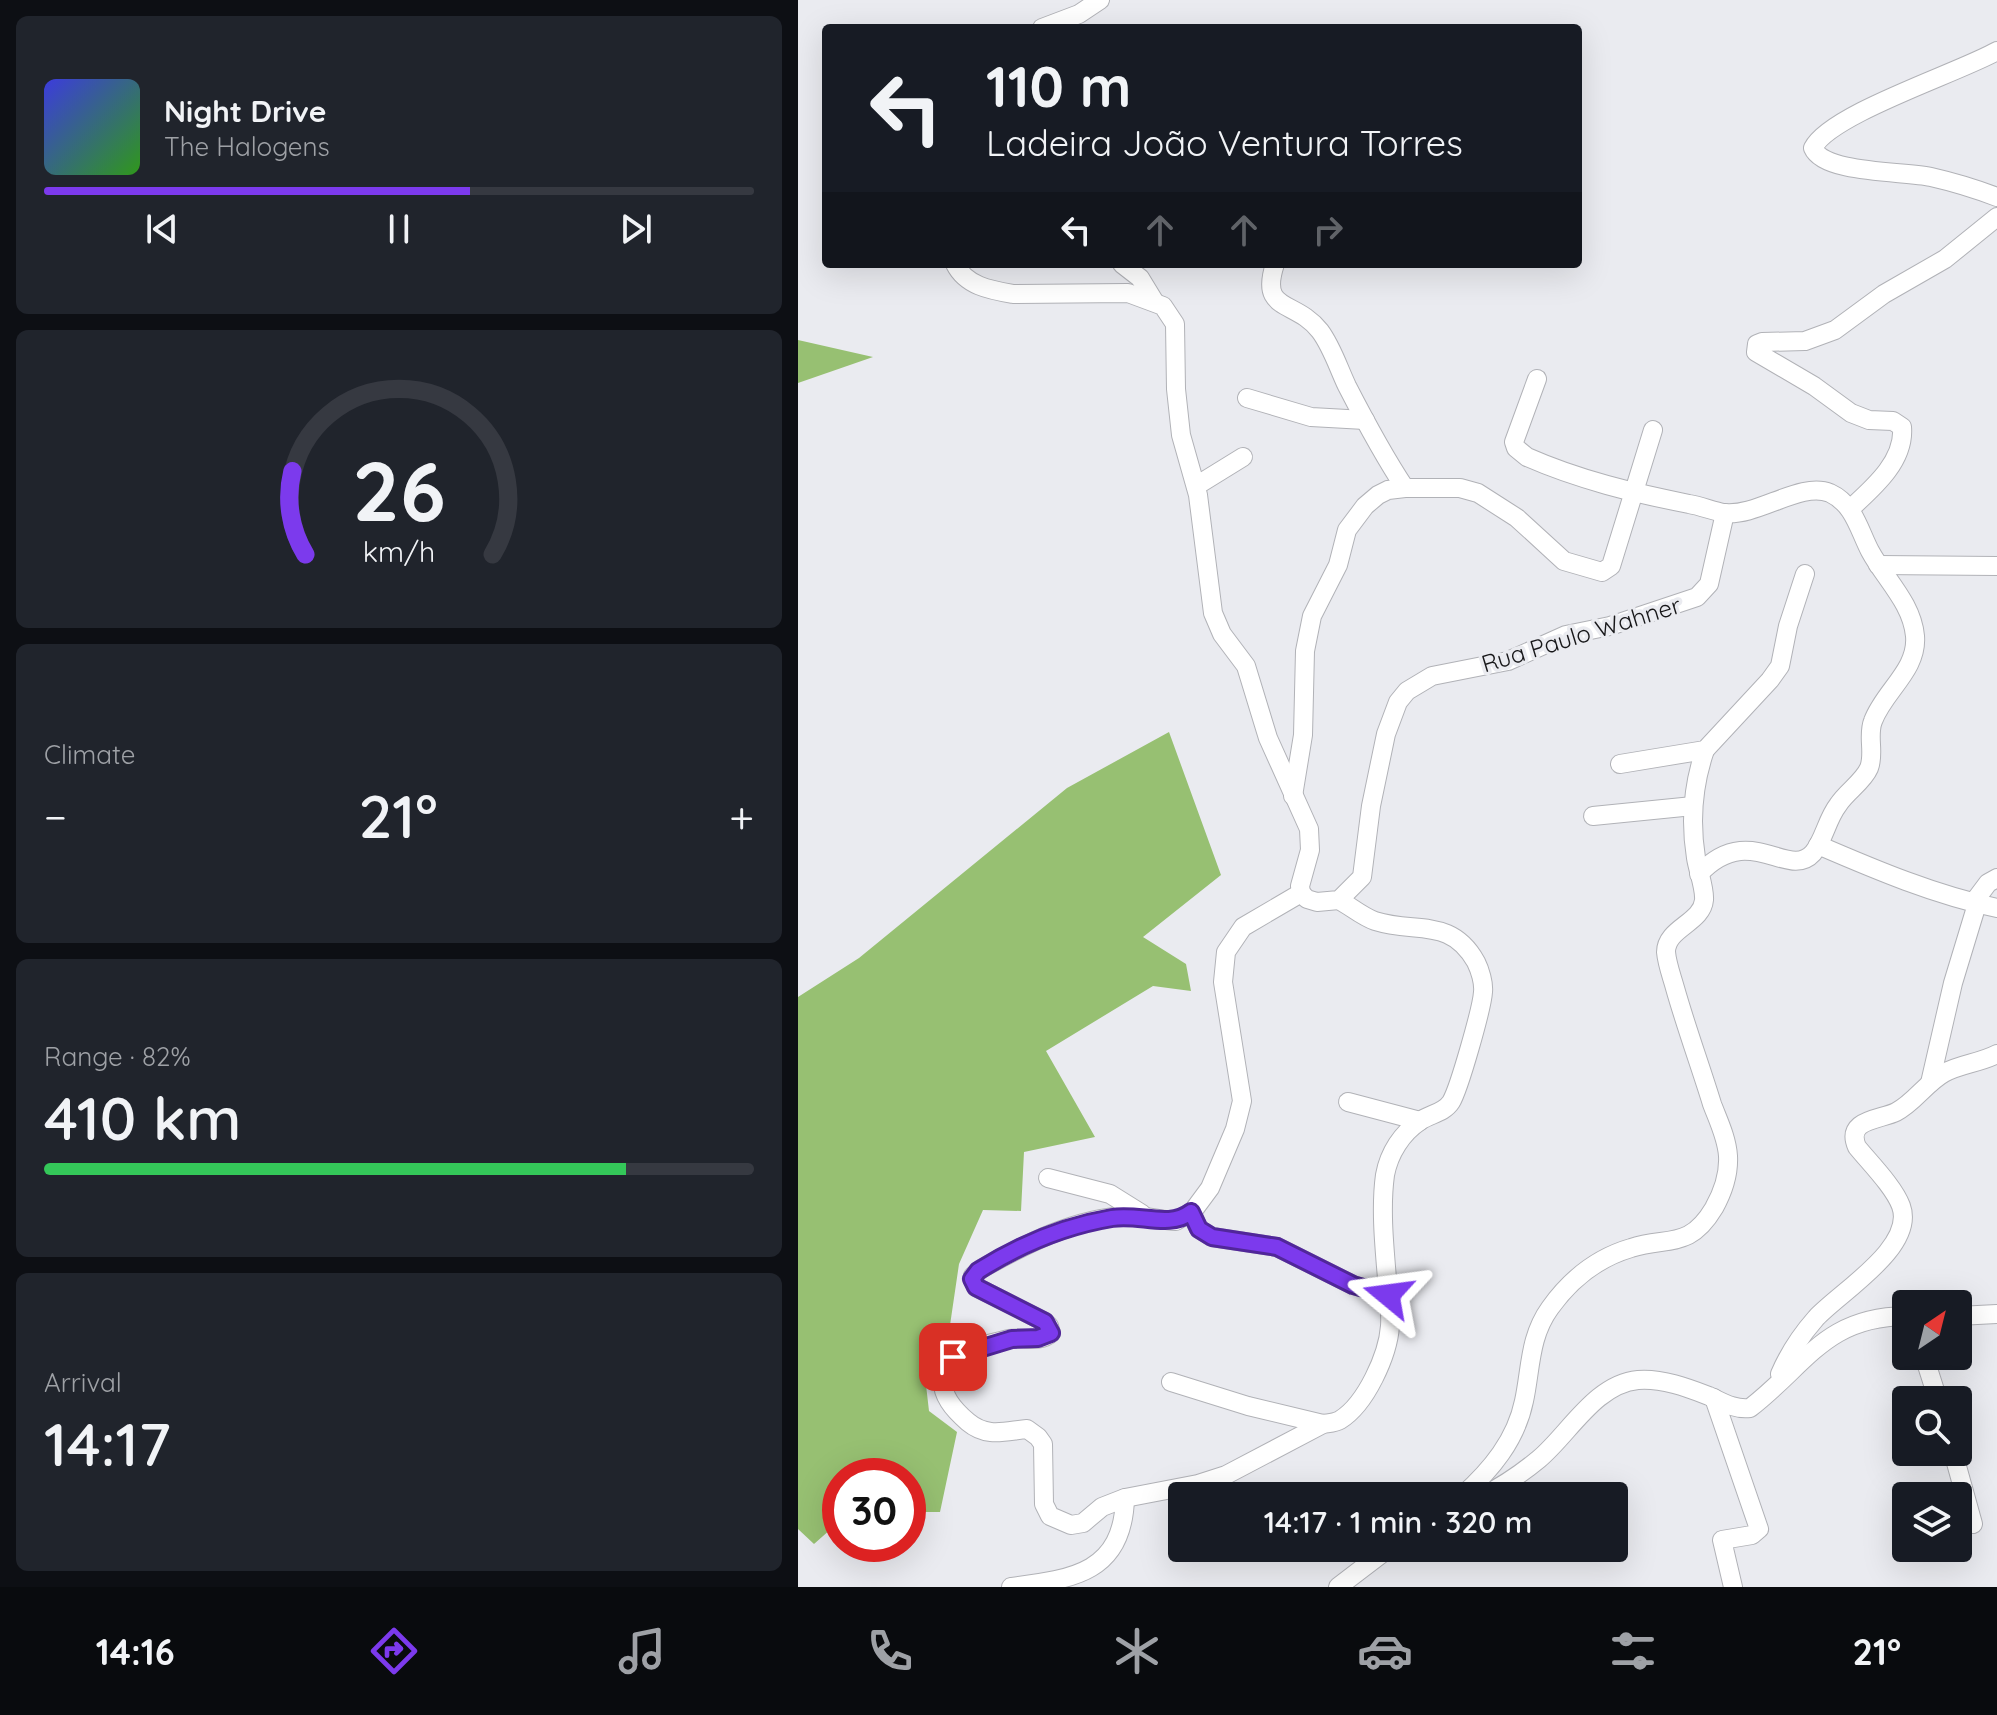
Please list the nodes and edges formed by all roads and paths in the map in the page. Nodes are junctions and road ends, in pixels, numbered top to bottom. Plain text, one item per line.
1 (1100, 0) edge
2 (1053, 24) edge
3 (1997, 51) edge
4 (1997, 197) edge
5 (1997, 217) edge
6 (958, 268) edge
7 (1127, 268) edge
8 (1274, 268) edge
9 (1154, 301) junction
10 (1537, 379) dead end
11 (1247, 398) dead end
12 (1365, 420) junction
13 (1653, 430) dead end
14 (1243, 457) dead end
15 (1196, 486) junction
16 (1405, 488) junction
17 (1634, 494) junction
18 (1850, 509) junction
19 (1725, 513) junction
20 (1878, 565) junction
21 (1997, 566) edge
22 (1805, 574) dead end
23 (1705, 750) junction
24 (1620, 764) dead end
25 (1293, 796) junction
26 (1693, 806) junction
27 (1593, 816) dead end
28 (1818, 845) junction
29 (1699, 874) junction
30 (1997, 878) edge
31 (1301, 893) junction
32 (1339, 900) junction
33 (1975, 904) junction
34 (1997, 908) edge
35 (1997, 1054) edge
36 (1930, 1083) junction
37 (1348, 1102) dead end
38 (1420, 1121) junction
39 (1048, 1178) dead end
40 (1191, 1212) junction
41 (1160, 1220) junction
42 (1388, 1295) junction
43 (1997, 1314) edge
44 (1972, 1315) edge
45 (1892, 1316) edge
46 (1171, 1382) dead end
47 (1775, 1384) junction
48 (1714, 1398) junction
49 (1323, 1424) junction
50 (1957, 1466) edge
51 (1476, 1482) edge
52 (1507, 1482) edge
53 (1125, 1498) junction
54 (1973, 1524) dead end
55 (1371, 1562) edge
56 (1011, 1587) edge
57 (1338, 1587) edge
58 (1733, 1587) edge

1 - 2 street
3 - 4 street
5 - 18 street
6 - 9 street
7 - 9 street
8 - 12 street
9 - 15 street
10 - 17 street
11 - 12 street
12 - 16 street
13 - 17 street
14 - 15 street
15 - 25 street
16 - 17 street
16 - 25 street
17 - 19 street
18 - 19 street
18 - 20 street
19 - 32 street, Rua Paulo Wahner
20 - 21 street
20 - 28 street
22 - 23 street
23 - 24 street
23 - 26 street
25 - 31 street
26 - 27 street
26 - 29 street
28 - 29 street
28 - 33 street
29 - 51 street
30 - 33 street
31 - 32 street
31 - 40 street
32 - 38 street
33 - 34 street
33 - 36 street
35 - 36 street
36 - 47 street
37 - 38 street
38 - 42 street
39 - 41 street
40 - 41 street
40 - 42 street
41 - 53 street
42 - 49 street
43 - 44 street
45 - 47 street
46 - 49 street
47 - 48 street
48 - 52 street
48 - 58 street
49 - 53 street
50 - 54 street
53 - 56 street
55 - 57 street

